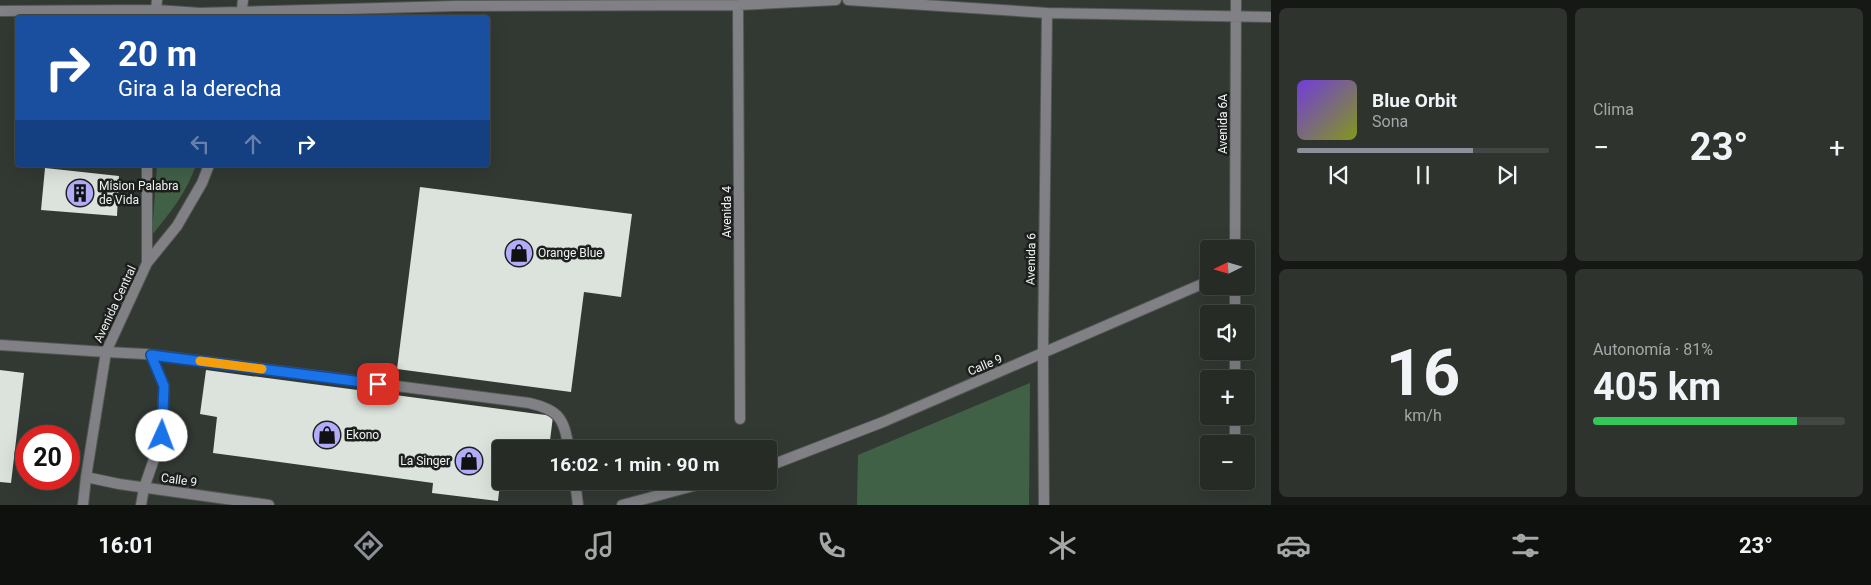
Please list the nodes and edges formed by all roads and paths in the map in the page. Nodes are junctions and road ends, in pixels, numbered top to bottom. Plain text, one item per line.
1 (243, 0) edge
2 (820, 0) edge
3 (836, 0) edge
4 (848, 0) edge
5 (1236, 0) edge
6 (455, 3) edge
7 (629, 3) edge
8 (738, 5) junction
9 (156, 9) edge
10 (0, 11) edge
11 (1047, 13) junction
12 (241, 15) edge
13 (1236, 15) junction
14 (1271, 17) edge
15 (147, 167) edge
16 (208, 167) edge
17 (1235, 240) edge
18 (147, 263) junction
19 (1200, 285) edge
20 (0, 345) edge
21 (106, 352) junction
22 (1043, 354) junction
23 (151, 355) junction
24 (740, 419) dead end
25 (568, 440) edge
26 (777, 463) edge
27 (86, 477) junction
28 (144, 488) junction
29 (576, 490) edge
30 (678, 490) edge
31 (83, 505) edge
32 (142, 505) edge
33 (269, 505) edge
34 (578, 505) edge
35 (622, 505) edge
36 (1044, 505) edge

1 - 12 street
2 - 3 street
2 - 8 street
4 - 11 street
5 - 13 street, Avenida 6A
6 - 7 street
6 - 12 street
7 - 8 street
8 - 24 street, Avenida 4
9 - 10 street
9 - 12 street
11 - 13 street
11 - 22 street, Avenida 6
13 - 14 street
13 - 17 street, Avenida 6A
15 - 18 street, Avenida Central
16 - 18 street, Avenida Central
18 - 21 street, Avenida Central
19 - 22 street, Calle 9
20 - 21 street
21 - 23 street
21 - 27 street, Avenida Central
22 - 26 street, Calle 9
22 - 36 street, Avenida 6
23 - 25 street
23 - 28 street
27 - 28 street, Calle 9
27 - 31 street, Avenida Central
28 - 32 street
28 - 33 street, Calle 9
29 - 34 street
30 - 35 street

